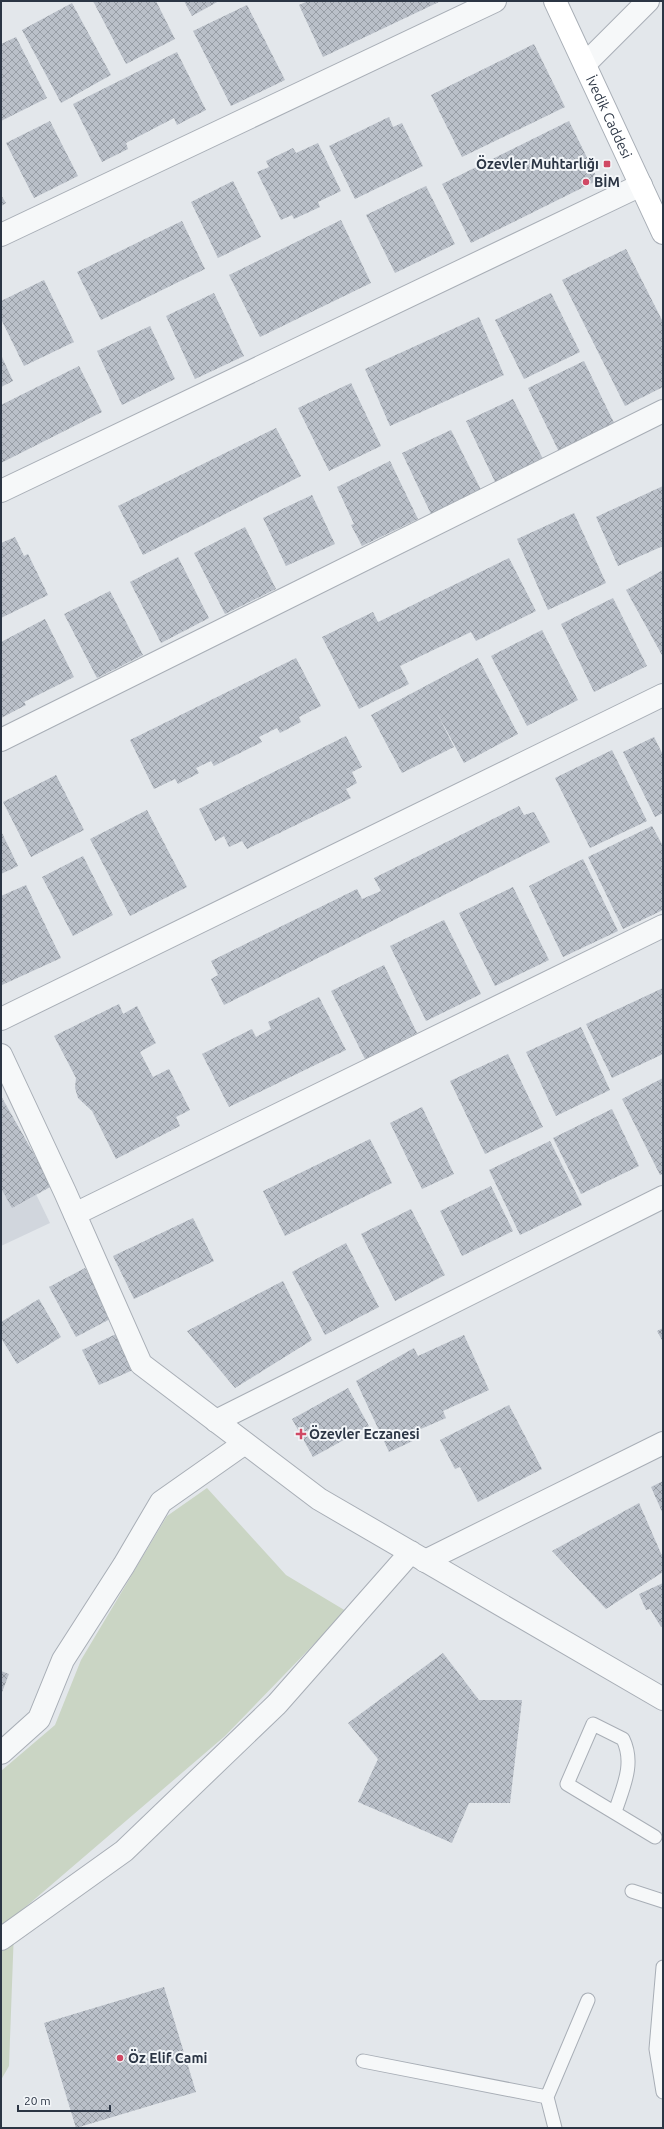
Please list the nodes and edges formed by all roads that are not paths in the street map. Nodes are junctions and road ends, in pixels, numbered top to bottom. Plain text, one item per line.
1 (495, 1) edge
2 (554, 1) edge
3 (648, 1) edge
4 (585, 64) junction
5 (641, 185) junction
6 (663, 233) edge
7 (1, 235) edge
8 (663, 411) edge
9 (1, 491) edge
10 (663, 695) edge
11 (1, 740) edge
12 (663, 926) edge
13 (1, 1019) edge
14 (1, 1056) edge
15 (663, 1197) edge
16 (75, 1214) junction
17 (216, 1421) junction
18 (246, 1443) junction
19 (663, 1443) edge
20 (418, 1556) junction
21 (663, 1698) edge
22 (1, 1753) edge
23 (615, 1812) junction
24 (655, 1837) dead end
25 (632, 1891) dead end
26 (663, 1901) edge
27 (1, 1939) edge
28 (663, 1967) edge
29 (588, 2000) dead end
30 (363, 2061) dead end
31 (663, 2092) edge
32 (547, 2097) junction
33 (555, 2128) edge

1 - 7 street
2 - 4 main road, İvedik Caddesi
3 - 4 street
4 - 5 main road, İvedik Caddesi
5 - 6 main road, İvedik Caddesi
5 - 9 street
8 - 11 street
10 - 13 street
12 - 16 street
14 - 16 street
15 - 17 street
16 - 17 street
17 - 18 street
18 - 20 street
18 - 22 street
19 - 20 street
20 - 21 street
20 - 27 street
23 - 23 lane
23 - 24 lane
25 - 26 lane
28 - 31 lane
29 - 32 lane
30 - 32 lane
32 - 33 lane

